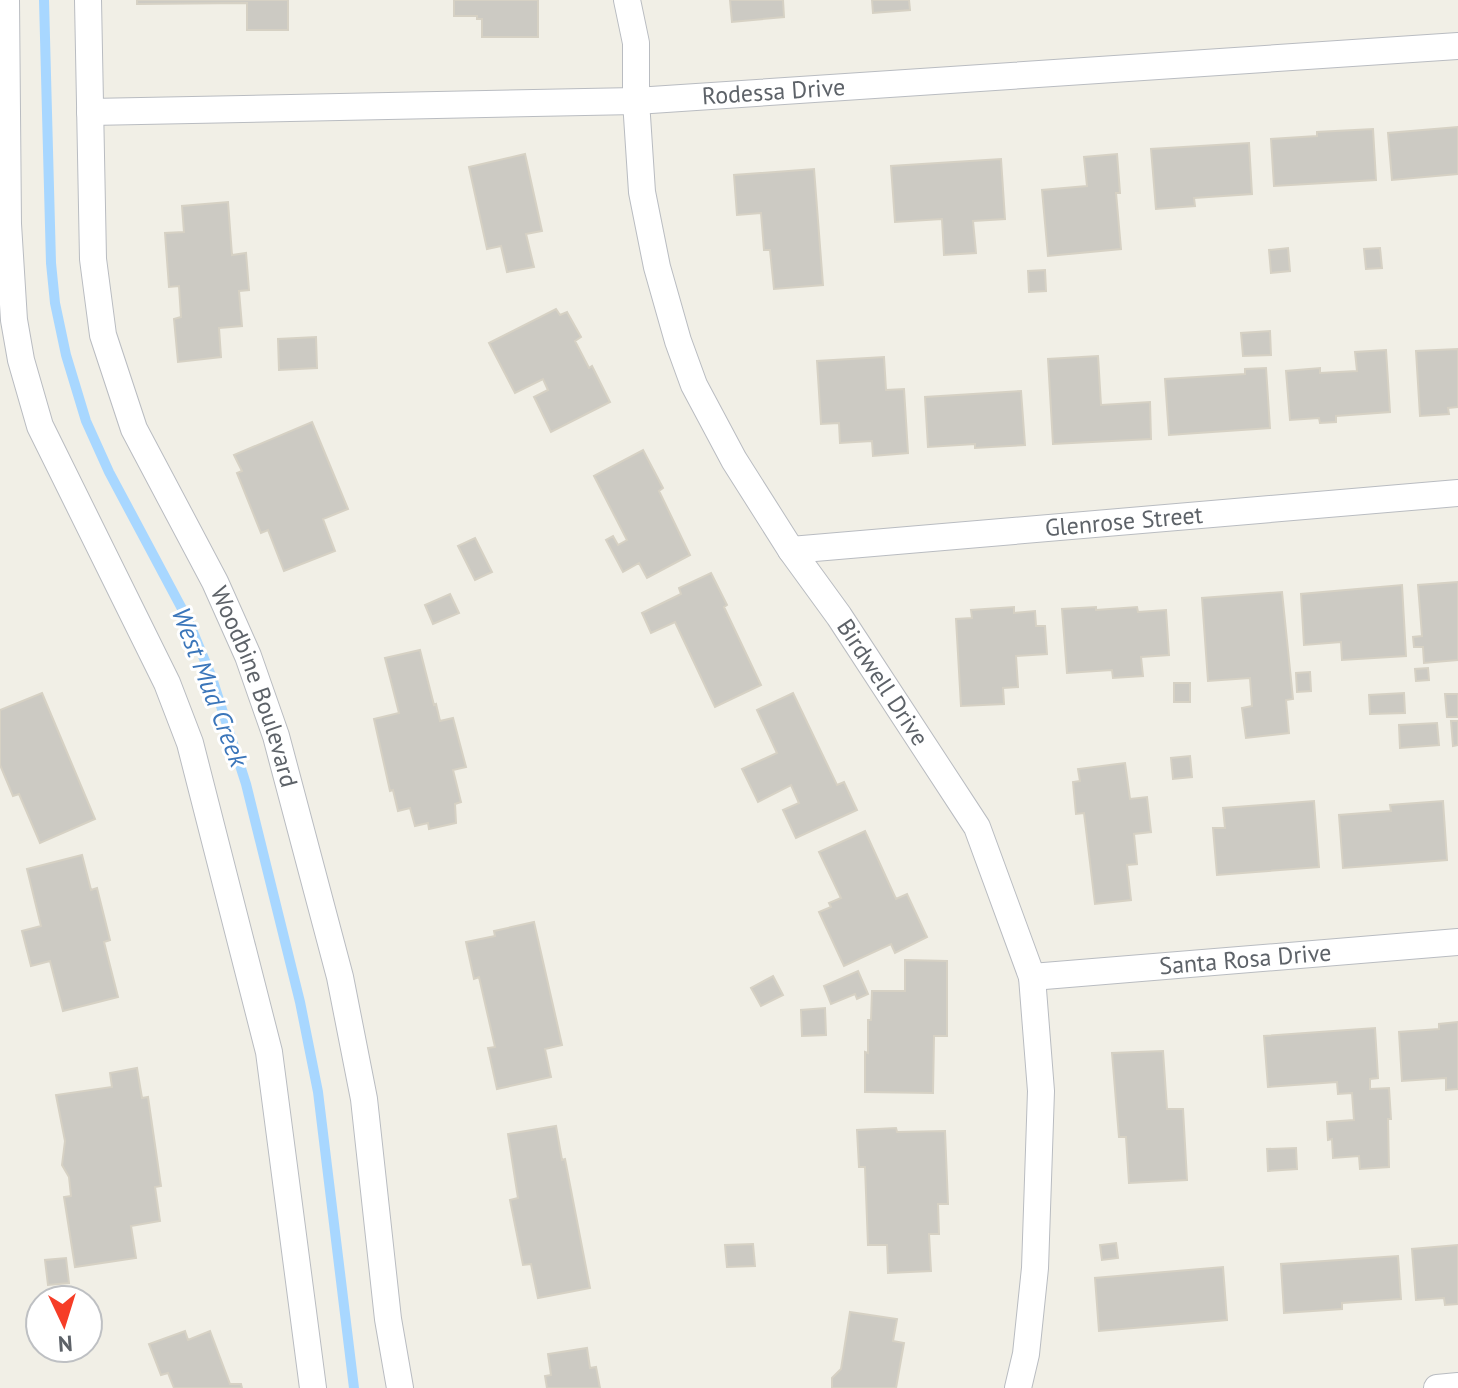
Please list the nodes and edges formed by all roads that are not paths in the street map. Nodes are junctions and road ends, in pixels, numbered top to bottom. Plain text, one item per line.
1 (6, 0) edge
2 (88, 0) edge
3 (627, 0) edge
4 (1458, 46) edge
5 (636, 101) junction
6 (90, 112) junction
7 (1458, 493) edge
8 (791, 550) junction
9 (1458, 942) edge
10 (1032, 977) junction
11 (1458, 1386) edge
12 (313, 1388) edge
13 (400, 1388) edge
14 (1018, 1388) edge
15 (1437, 1388) edge

1 - 12 street
2 - 6 street, Woodbine Boulevard
3 - 5 street, Birdwell Drive
4 - 5 street, Rodessa Drive
5 - 6 street, Rodessa Drive
5 - 8 street, Birdwell Drive
6 - 13 street, Woodbine Boulevard
7 - 8 street, Glenrose Street
8 - 10 street, Birdwell Drive
9 - 10 street, Santa Rosa Drive
10 - 14 street, Birdwell Drive
11 - 15 street

